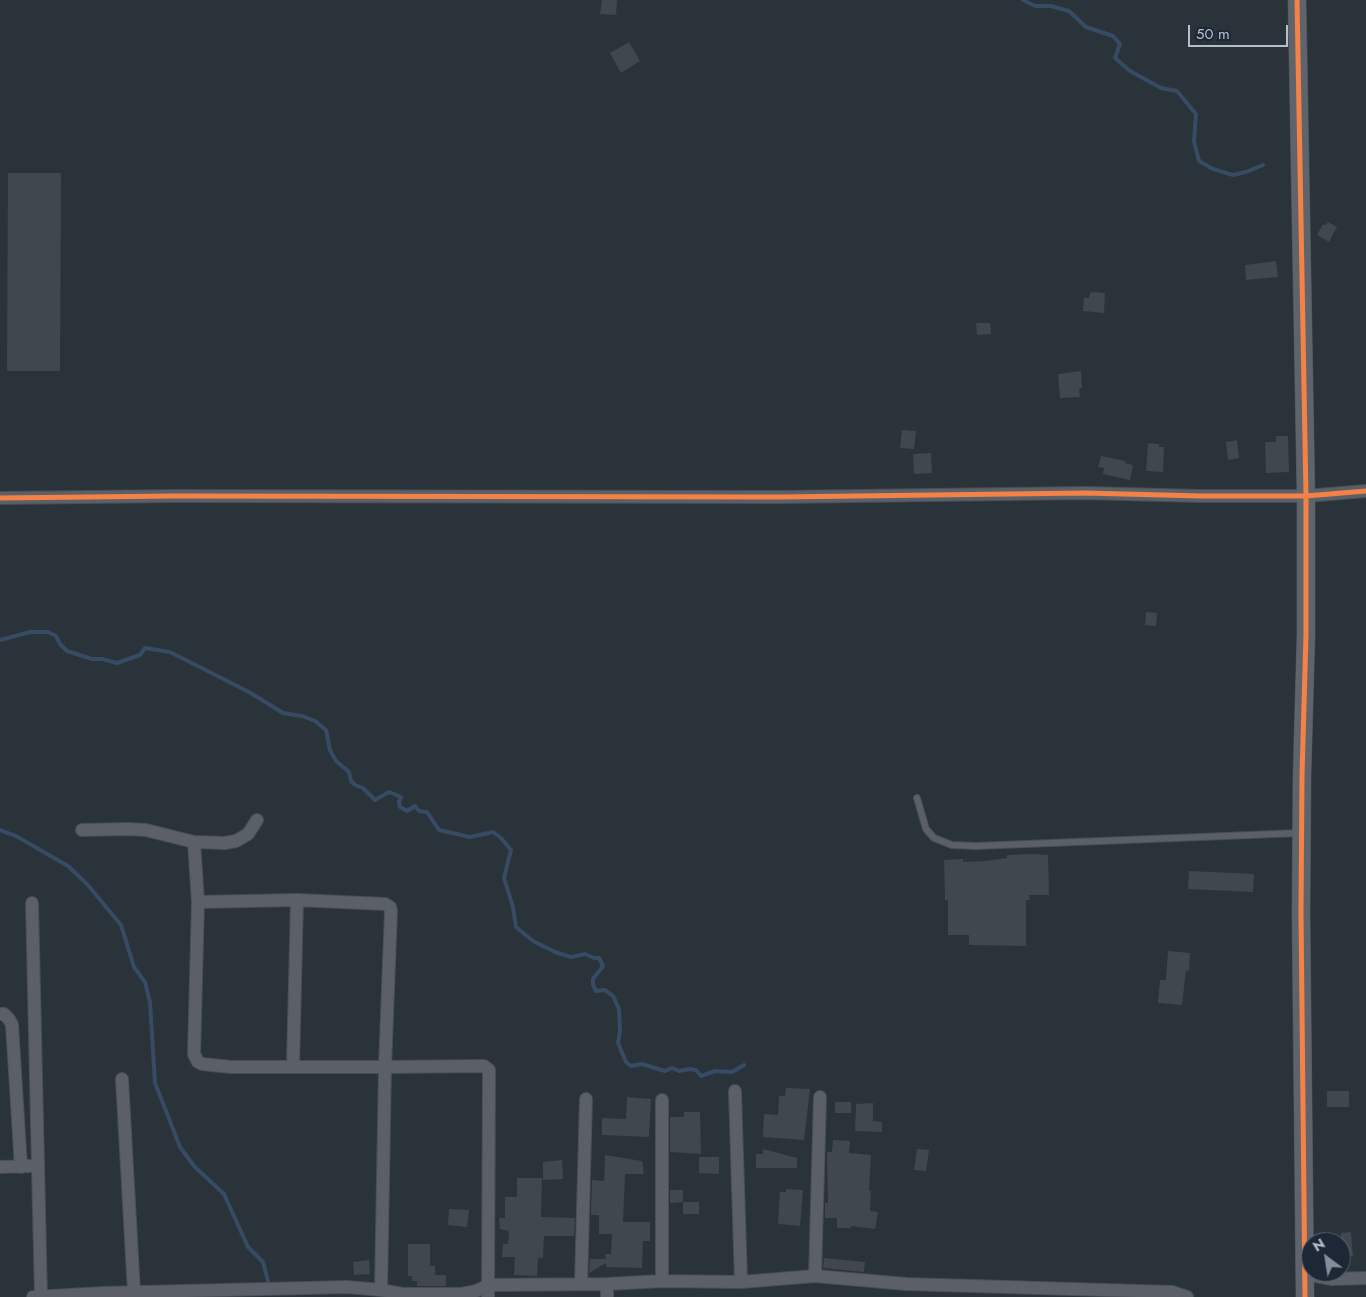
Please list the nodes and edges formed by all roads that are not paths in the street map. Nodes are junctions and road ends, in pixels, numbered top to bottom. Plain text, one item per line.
1 (1297, 0) edge
2 (1366, 491) edge
3 (1306, 496) junction
4 (0, 498) edge
5 (917, 798) dead end
6 (256, 820) dead end
7 (82, 830) dead end
8 (1302, 833) junction
9 (194, 842) junction
10 (297, 900) junction
11 (198, 902) junction
12 (32, 903) dead end
13 (0, 1014) edge
14 (293, 1066) junction
15 (385, 1067) junction
16 (122, 1079) dead end
17 (735, 1091) dead end
18 (820, 1097) dead end
19 (586, 1098) dead end
20 (662, 1100) dead end
21 (21, 1166) junction
22 (38, 1166) junction
23 (0, 1167) edge
24 (1305, 1232) edge
25 (815, 1276) junction
26 (1351, 1278) edge
27 (1366, 1278) edge
28 (662, 1281) junction
29 (741, 1282) junction
30 (1305, 1282) edge
31 (581, 1284) junction
32 (381, 1290) junction
33 (489, 1291) edge
34 (607, 1291) edge
35 (134, 1292) junction
36 (104, 1295) edge
37 (33, 1297) edge
38 (41, 1297) edge
39 (1187, 1297) edge
40 (1305, 1297) edge

1 - 3 street
2 - 3 street
3 - 4 street
3 - 8 street
5 - 8 lane
6 - 9 street
7 - 9 street
8 - 24 street
9 - 11 street
10 - 11 street
10 - 14 street
10 - 15 street
11 - 14 street
12 - 22 street
13 - 21 street
14 - 15 street
15 - 32 street
15 - 33 street
16 - 35 street
17 - 29 street
18 - 25 street
19 - 31 street
20 - 28 street
21 - 22 street
21 - 23 street
22 - 38 street
25 - 29 street
25 - 39 street
26 - 27 street
28 - 29 street
28 - 34 street
30 - 40 street
31 - 33 street
31 - 34 street
32 - 33 street
32 - 35 street
35 - 36 street
36 - 38 street
37 - 38 street

